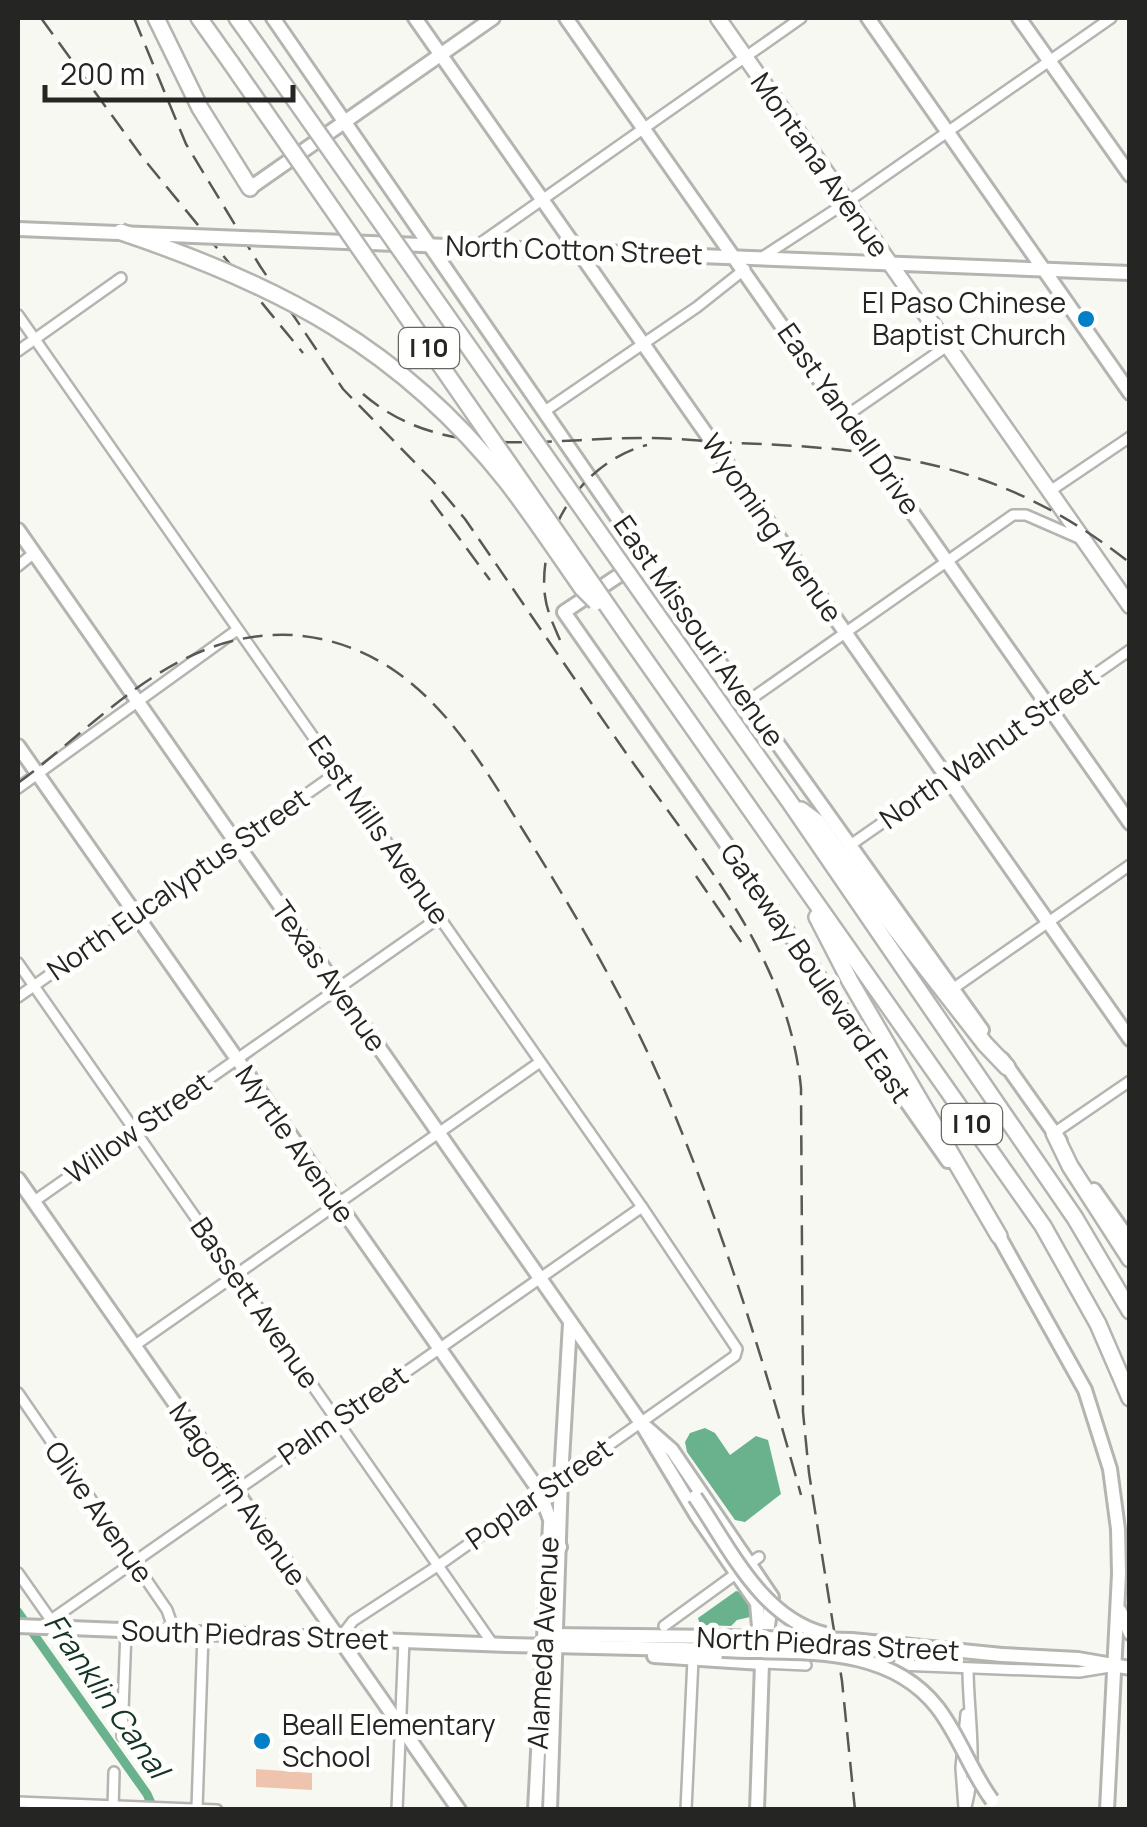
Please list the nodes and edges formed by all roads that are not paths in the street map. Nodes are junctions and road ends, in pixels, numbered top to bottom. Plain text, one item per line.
1 (156, 18) edge
2 (199, 18) edge
3 (237, 18) edge
4 (273, 18) edge
5 (414, 18) edge
6 (494, 18) edge
7 (566, 18) edge
8 (718, 18) edge
9 (801, 18) edge
10 (868, 18) edge
11 (1019, 18) edge
12 (1110, 18) edge
13 (441, 55) junction
14 (745, 57) junction
15 (1049, 60) junction
16 (344, 120) junction
17 (644, 128) junction
18 (948, 131) junction
19 (1130, 175) edge
20 (250, 188) joint
21 (542, 199) junction
22 (846, 202) junction
23 (18, 228) edge
24 (121, 232) junction
25 (432, 245) junction
26 (475, 246) junction
27 (578, 251) junction
28 (735, 255) junction
29 (764, 256) junction
30 (889, 263) junction
31 (745, 269) junction
32 (1044, 270) junction
33 (1130, 273) edge
34 (121, 278) dead end
35 (454, 278) junction
36 (18, 315) edge
37 (34, 340) junction
38 (644, 344) junction
39 (948, 346) junction
40 (18, 351) edge
41 (1130, 393) edge
42 (545, 411) junction
43 (846, 416) junction
44 (1130, 436) edge
45 (1050, 491) junction
46 (18, 530) edge
47 (1084, 540) junction
48 (34, 553) junction
49 (645, 558) junction
50 (948, 561) junction
51 (18, 566) edge
52 (1130, 606) edge
53 (237, 630) junction
54 (846, 633) junction
55 (627, 634) junction
56 (1130, 650) edge
57 (138, 702) junction
58 (748, 702) junction
59 (1048, 707) junction
60 (18, 746) edge
61 (338, 772) junction
62 (37, 774) junction
63 (947, 778) junction
64 (18, 788) edge
65 (789, 801) junction
66 (1130, 823) edge
67 (237, 844) junction
68 (850, 846) junction
69 (790, 865) junction
70 (1130, 866) edge
71 (135, 915) junction
72 (440, 917) junction
73 (1048, 922) junction
74 (18, 963) edge
75 (34, 986) junction
76 (338, 988) junction
77 (954, 988) junction
78 (18, 997) edge
79 (1130, 1039) edge
80 (236, 1060) junction
81 (540, 1062) junction
82 (1008, 1067) junction
83 (1130, 1080) edge
84 (134, 1130) junction
85 (1054, 1133) junction
86 (440, 1134) junction
87 (18, 1180) edge
88 (33, 1202) junction
89 (338, 1204) junction
90 (642, 1207) junction
91 (1000, 1236) junction
92 (1130, 1241) edge
93 (1130, 1260) edge
94 (236, 1276) junction
95 (540, 1278) junction
96 (1130, 1311) edge
97 (570, 1323) junction
98 (134, 1346) junction
99 (737, 1348) joint
100 (439, 1349) junction
101 (18, 1393) edge
102 (1130, 1398) edge
103 (337, 1420) junction
104 (641, 1423) junction
105 (561, 1478) junction
106 (235, 1491) junction
107 (540, 1492) junction
108 (551, 1516) junction
109 (560, 1547) junction
110 (755, 1560) junction
111 (134, 1562) junction
112 (439, 1565) junction
113 (18, 1573) edge
114 (737, 1573) junction
115 (1118, 1604) junction
116 (47, 1624) junction
117 (18, 1626) edge
118 (664, 1626) dead end
119 (126, 1630) junction
120 (176, 1632) junction
121 (1130, 1633) edge
122 (202, 1634) junction
123 (340, 1638) junction
124 (404, 1640) junction
125 (550, 1640) junction
126 (852, 1640) junction
127 (492, 1643) junction
128 (722, 1643) junction
129 (693, 1660) junction
130 (762, 1663) junction
131 (806, 1665) dead end
132 (898, 1665) dead end
133 (1113, 1667) junction
134 (1130, 1668) edge
135 (968, 1669) junction
136 (400, 1726) junction
137 (122, 1736) dead end
138 (114, 1772) dead end
139 (18, 1802) edge
140 (997, 1805) edge
141 (113, 1808) edge
142 (166, 1808) edge
143 (197, 1808) edge
144 (217, 1810) edge
145 (397, 1810) edge
146 (458, 1810) edge
147 (534, 1810) edge
148 (550, 1810) edge
149 (686, 1810) edge
150 (756, 1810) edge
151 (965, 1810) edge
152 (1107, 1810) edge

1 - 20 highway
2 - 55 highway, I 10, bridge
3 - 65 highway, I 10, bridge
4 - 16 main road, East Missouri Avenue
5 - 13 main road, Wyoming Avenue
6 - 13 main road
7 - 17 main road, East Yandell Drive
8 - 14 main road, Montana Avenue
9 - 14 street
10 - 18 main road
11 - 15 main road
12 - 15 street
13 - 16 main road
13 - 21 main road, Wyoming Avenue
14 - 17 street
14 - 22 main road, Montana Avenue
15 - 18 street
15 - 19 main road
16 - 20 main road
16 - 25 main road, East Missouri Avenue
17 - 21 street
17 - 28 main road, East Yandell Drive
18 - 22 street
18 - 32 main road
21 - 26 street
21 - 27 main road, Wyoming Avenue
22 - 29 street
22 - 30 main road, Montana Avenue
23 - 24 main road, North Cotton Street, bridge
24 - 25 main road, North Cotton Street, bridge
24 - 55 highway, bridge
25 - 26 main road, North Cotton Street
25 - 35 main road, East Missouri Avenue
26 - 27 main road, North Cotton Street
26 - 35 main road
27 - 28 main road, North Cotton Street
27 - 38 main road, Wyoming Avenue
28 - 29 main road, North Cotton Street
28 - 31 main road, East Yandell Drive
29 - 30 main road, North Cotton Street
29 - 31 main road
30 - 32 main road, North Cotton Street
30 - 39 main road, Montana Avenue
31 - 38 street
31 - 43 main road, East Yandell Drive
32 - 33 main road, North Cotton Street
32 - 41 main road
34 - 37 street
35 - 42 main road, East Missouri Avenue
36 - 37 street, East Mills Avenue
37 - 40 street
37 - 53 street, East Mills Avenue
38 - 42 street
38 - 54 main road, Wyoming Avenue
39 - 43 street
39 - 45 main road, Montana Avenue
42 - 49 main road, East Missouri Avenue
43 - 50 main road, East Yandell Drive
44 - 45 street
45 - 47 main road, Montana Avenue
46 - 48 main road, Texas Avenue
47 - 50 street
47 - 52 main road, Montana Avenue
48 - 51 street
48 - 57 main road, Texas Avenue
49 - 58 main road, East Missouri Avenue
49 - 91 main road, Gateway Boulevard East
50 - 54 street
50 - 59 main road, East Yandell Drive
53 - 57 street
53 - 61 street, East Mills Avenue
54 - 58 street
54 - 63 main road, Wyoming Avenue
55 - 69 highway, I 10
56 - 59 street, North Walnut Street
57 - 62 street
57 - 67 main road, Texas Avenue
58 - 68 main road, East Missouri Avenue
59 - 63 street, North Walnut Street
59 - 66 main road, East Yandell Drive
60 - 62 main road, Myrtle Avenue
61 - 67 street, North Eucalyptus Street
61 - 72 street, East Mills Avenue
62 - 64 street
62 - 71 main road, Myrtle Avenue
63 - 68 street, North Walnut Street
63 - 73 main road, Wyoming Avenue
65 - 82 highway
65 - 96 highway, I 10
67 - 71 street, North Eucalyptus Street
67 - 76 main road, Texas Avenue
68 - 77 main road, East Missouri Avenue
69 - 91 highway
69 - 102 highway, I 10
70 - 73 street
71 - 75 street, North Eucalyptus Street
71 - 80 main road, Myrtle Avenue
72 - 76 street, Willow Street
72 - 81 street, East Mills Avenue
73 - 77 street
73 - 79 main road, Wyoming Avenue
74 - 75 street, Bassett Avenue
75 - 78 street, North Eucalyptus Street
75 - 84 street, Bassett Avenue
76 - 80 street, Willow Street
76 - 86 main road, Texas Avenue
77 - 82 main road, East Missouri Avenue
80 - 84 street, Willow Street
80 - 89 main road, Myrtle Avenue
81 - 86 street
81 - 90 street, East Mills Avenue
82 - 85 main road, East Missouri Avenue
83 - 85 street
84 - 88 street, Willow Street
84 - 94 street, Bassett Avenue
85 - 92 main road, East Missouri Avenue
85 - 93 highway
86 - 89 street
86 - 95 main road, Texas Avenue
87 - 88 main road, Magoffin Avenue
88 - 98 main road, Magoffin Avenue
89 - 94 street
89 - 100 main road, Myrtle Avenue
90 - 95 street, Palm Street
90 - 99 street, East Mills Avenue
91 - 115 main road, Gateway Boulevard East
94 - 98 street
94 - 103 street, Bassett Avenue
95 - 97 main road, Texas Avenue
95 - 100 street, Palm Street
97 - 104 main road, Texas Avenue
97 - 105 main road, Alameda Avenue
98 - 106 main road, Magoffin Avenue
99 - 104 street, Poplar Street
100 - 103 street, Palm Street
100 - 107 main road, Myrtle Avenue
101 - 111 street, Olive Avenue
103 - 106 street, Palm Street
103 - 112 street, Bassett Avenue
104 - 105 street, Poplar Street
104 - 110 main road, Texas Avenue
104 - 114 main road, Texas Avenue
104 - 126 main road, bridge
105 - 107 street, Poplar Street
105 - 108 main road, Alameda Avenue
105 - 109 main road, Alameda Avenue
106 - 111 street, Palm Street
106 - 123 main road, Magoffin Avenue
107 - 108 main road, Myrtle Avenue
107 - 112 street, Poplar Street
108 - 109 main road, Myrtle Avenue
108 - 125 main road, Alameda Avenue
109 - 125 main road, Alameda Avenue
110 - 114 street
110 - 130 main road, Texas Avenue
111 - 116 street, Palm Street
111 - 120 street, Olive Avenue
112 - 123 street, Poplar Street
112 - 127 street, Bassett Avenue
113 - 116 street
114 - 118 street
114 - 130 main road, Texas Avenue
115 - 121 main road
115 - 133 main road, Gateway Boulevard East
116 - 117 main road, South Piedras Street
116 - 119 main road, South Piedras Street
119 - 120 main road, South Piedras Street
119 - 137 street
120 - 122 main road, South Piedras Street
122 - 123 main road, South Piedras Street
122 - 143 street
123 - 124 main road, South Piedras Street
123 - 136 main road, Magoffin Avenue
124 - 127 main road, South Piedras Street
124 - 136 street
125 - 127 main road, South Piedras Street
125 - 128 main road, North Piedras Street
125 - 129 main road, North Piedras Street
125 - 147 main road, Alameda Avenue
125 - 148 main road, Alameda Avenue
126 - 128 main road, North Piedras Street, bridge
126 - 133 main road, North Piedras Street, bridge
128 - 140 main road, North Piedras Street, bridge
129 - 130 main road, North Piedras Street
129 - 149 street
130 - 131 street, North Piedras Street
130 - 150 main road
132 - 135 street, North Piedras Street
133 - 134 main road, North Piedras Street
133 - 135 street, North Piedras Street
133 - 152 main road, Gateway Boulevard East
135 - 151 street
136 - 145 street
136 - 146 main road, Magoffin Avenue
138 - 141 street
139 - 141 street
141 - 142 street
142 - 143 street
143 - 144 street

